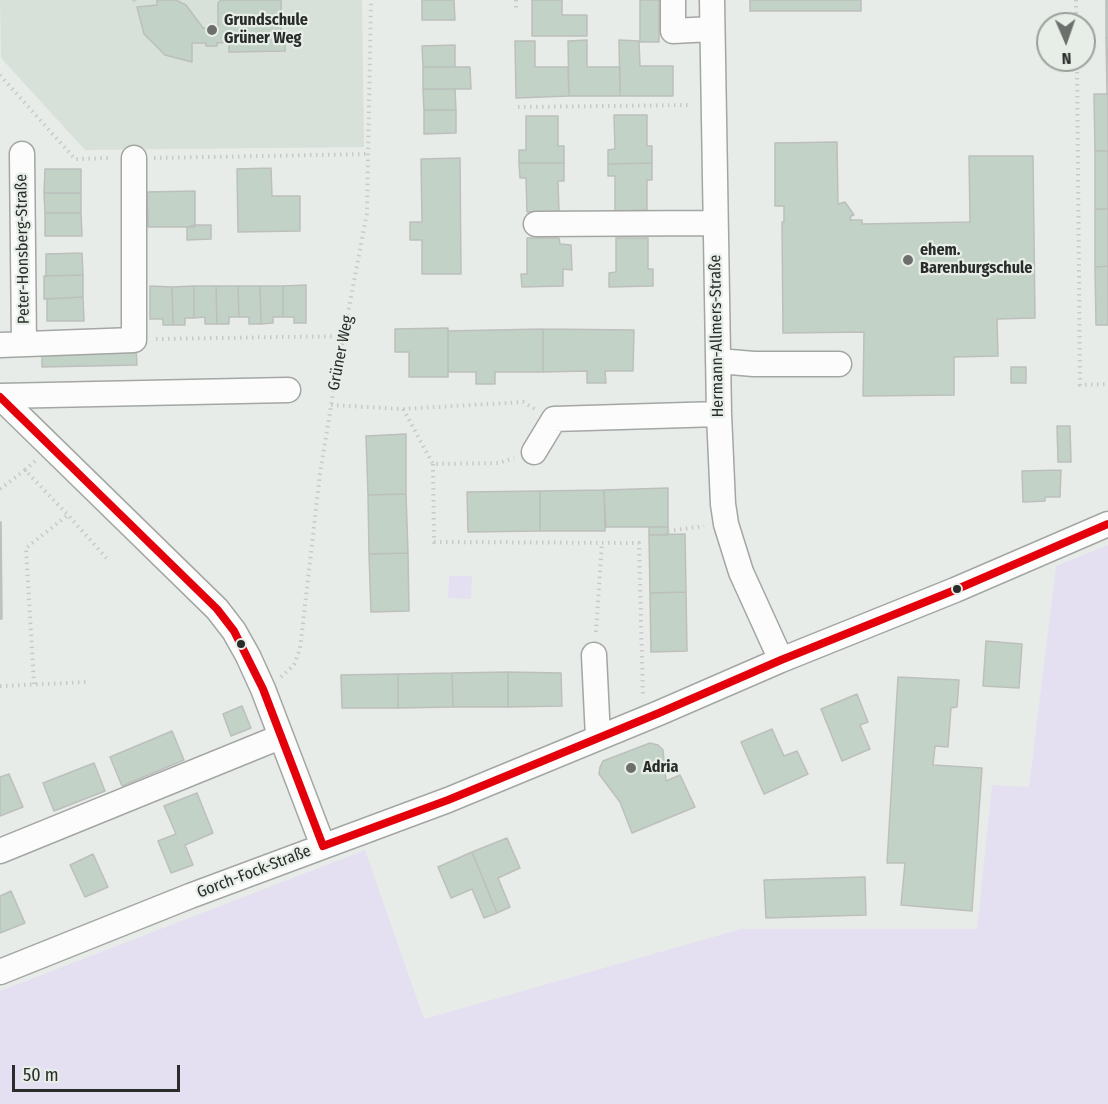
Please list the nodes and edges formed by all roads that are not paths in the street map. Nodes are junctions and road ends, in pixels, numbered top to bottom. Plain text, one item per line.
1 (673, 0) edge
2 (712, 0) edge
3 (712, 29) junction
4 (22, 154) dead end
5 (134, 158) road end
6 (715, 223) junction
7 (536, 224) dead end
8 (12, 344) edge
9 (718, 361) junction
10 (839, 364) dead end
11 (288, 390) dead end
12 (0, 397) edge
13 (718, 414) junction
14 (534, 452) road end
15 (1108, 524) edge
16 (594, 655) road end
17 (781, 660) junction
18 (280, 738) junction
19 (598, 738) junction
20 (323, 846) junction
21 (0, 851) edge
22 (0, 972) edge

1 - 3 street
2 - 3 street, Hermann-Allmers-Straße
3 - 6 street, Hermann-Allmers-Straße
4 - 8 street, Peter-Honsberg-Straße
5 - 8 street
6 - 7 street
6 - 9 street, Hermann-Allmers-Straße
9 - 10 street
9 - 13 street, Hermann-Allmers-Straße
11 - 12 street
12 - 18 street
13 - 14 street
13 - 17 street, Hermann-Allmers-Straße
15 - 17 street, Gorch-Fock-Straße
16 - 19 street
17 - 19 street, Gorch-Fock-Straße
18 - 20 street
18 - 21 street
19 - 20 street, Gorch-Fock-Straße
20 - 22 street, Gorch-Fock-Straße

